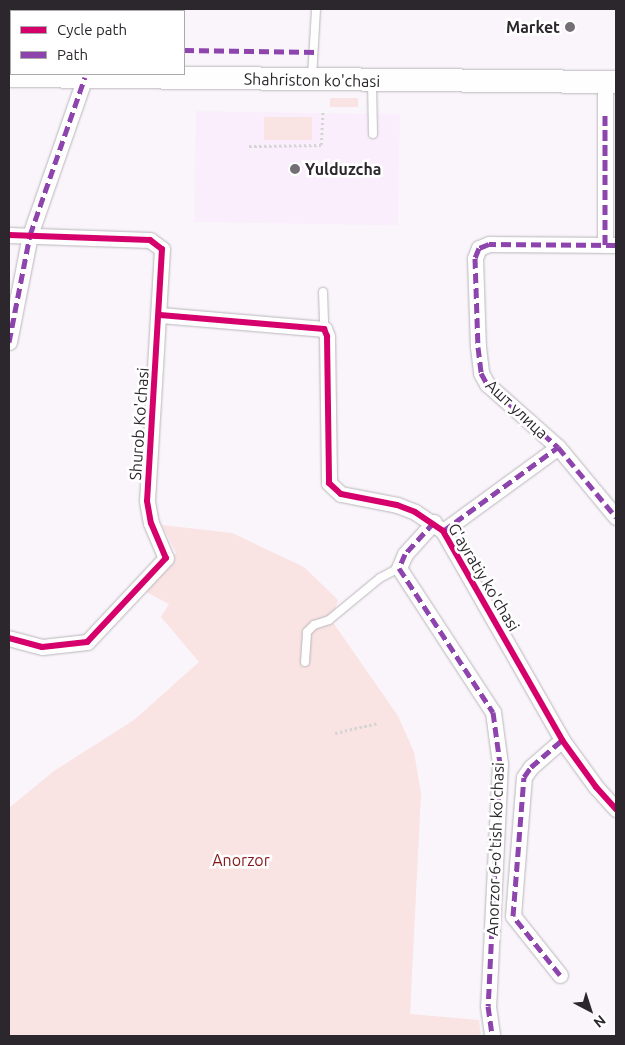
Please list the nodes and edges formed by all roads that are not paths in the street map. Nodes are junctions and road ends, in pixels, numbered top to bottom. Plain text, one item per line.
1 (316, 9) edge
2 (9, 76) edge
3 (84, 77) junction
4 (312, 80) junction
5 (372, 80) junction
6 (611, 82) edge
7 (373, 134) dead end
8 (30, 235) junction
9 (9, 236) edge
10 (611, 245) edge
11 (323, 292) dead end
12 (160, 315) junction
13 (324, 329) junction
14 (9, 342) edge
15 (558, 448) junction
16 (616, 518) edge
17 (439, 527) junction
18 (400, 568) junction
19 (9, 638) edge
20 (305, 662) dead end
21 (562, 740) junction
22 (616, 808) edge
23 (560, 975) dead end
24 (492, 1036) edge

1 - 4 lane
2 - 3 main road, Shahriston ko'chasi
3 - 4 main road, Shahriston ko'chasi
3 - 8 street
4 - 5 main road, Shahriston ko'chasi
5 - 6 main road, Shahriston ko'chasi
5 - 7 lane
6 - 10 street
8 - 9 street, Shurob Ko'chasi
8 - 12 street, Shurob Ko'chasi
8 - 14 street
10 - 15 street, Ашт улица
11 - 13 lane
12 - 13 street
12 - 19 street, Shurob Ko'chasi
13 - 17 street, G'ayratiy ko'chasi
15 - 16 street, Ашт улица
15 - 17 street
17 - 18 street
17 - 21 street, G'ayratiy ko'chasi
18 - 20 lane
18 - 24 street, Anorzor 6-o'tish ko'chasi
21 - 22 street, G'ayratiy ko'chasi
21 - 23 street

